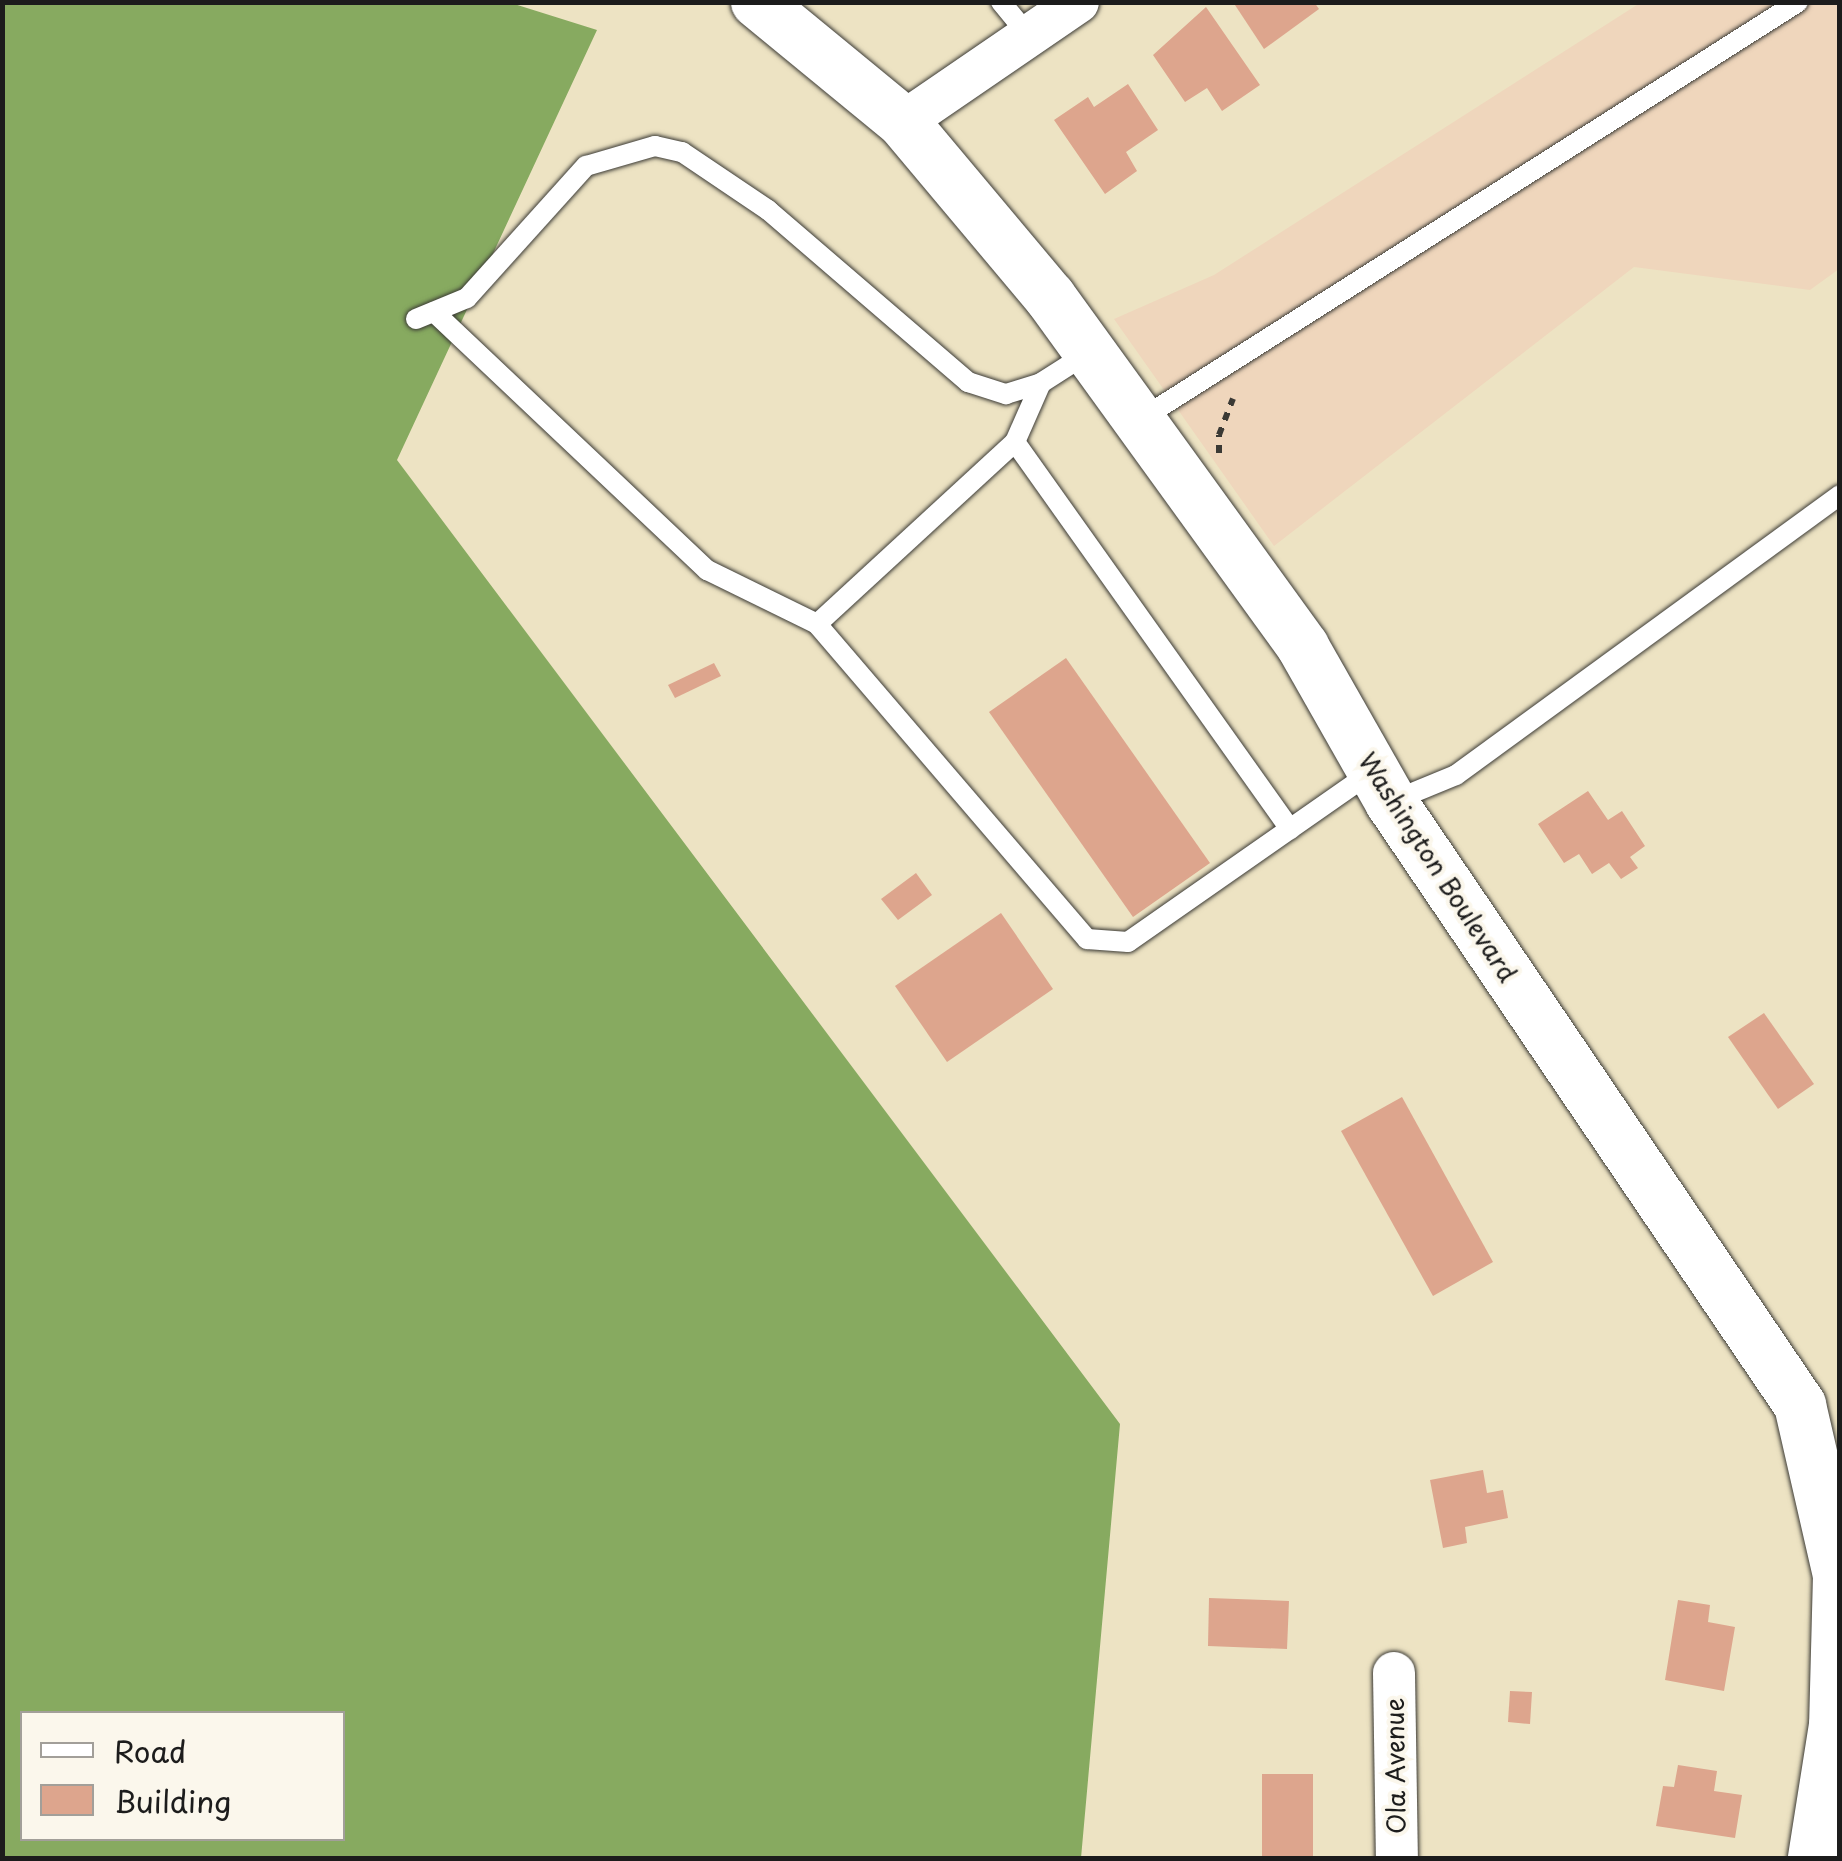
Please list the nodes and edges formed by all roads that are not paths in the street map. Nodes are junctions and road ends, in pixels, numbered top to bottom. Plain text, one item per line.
1 (756, 2) edge
2 (1002, 2) edge
3 (1078, 2) edge
4 (1798, 2) edge
5 (1029, 36) junction
6 (903, 122) junction
7 (1090, 352) junction
8 (1041, 384) junction
9 (1139, 420) junction
10 (1015, 442) junction
11 (1840, 496) edge
12 (816, 624) junction
13 (1382, 786) junction
14 (1290, 829) junction
15 (1394, 1672) dead end
16 (1397, 1858) edge
17 (1814, 1858) edge

1 - 6 street, Washington Boulevard
2 - 5 lane
3 - 5 street
4 - 9 lane
5 - 6 street
6 - 7 street, Washington Boulevard
7 - 8 lane
7 - 9 street, Washington Boulevard
8 - 10 lane
8 - 12 lane
9 - 13 street, Washington Boulevard
10 - 12 lane
10 - 14 lane
11 - 13 lane
12 - 14 lane
13 - 14 lane
13 - 17 street, Washington Boulevard
15 - 16 street, Ola Avenue

